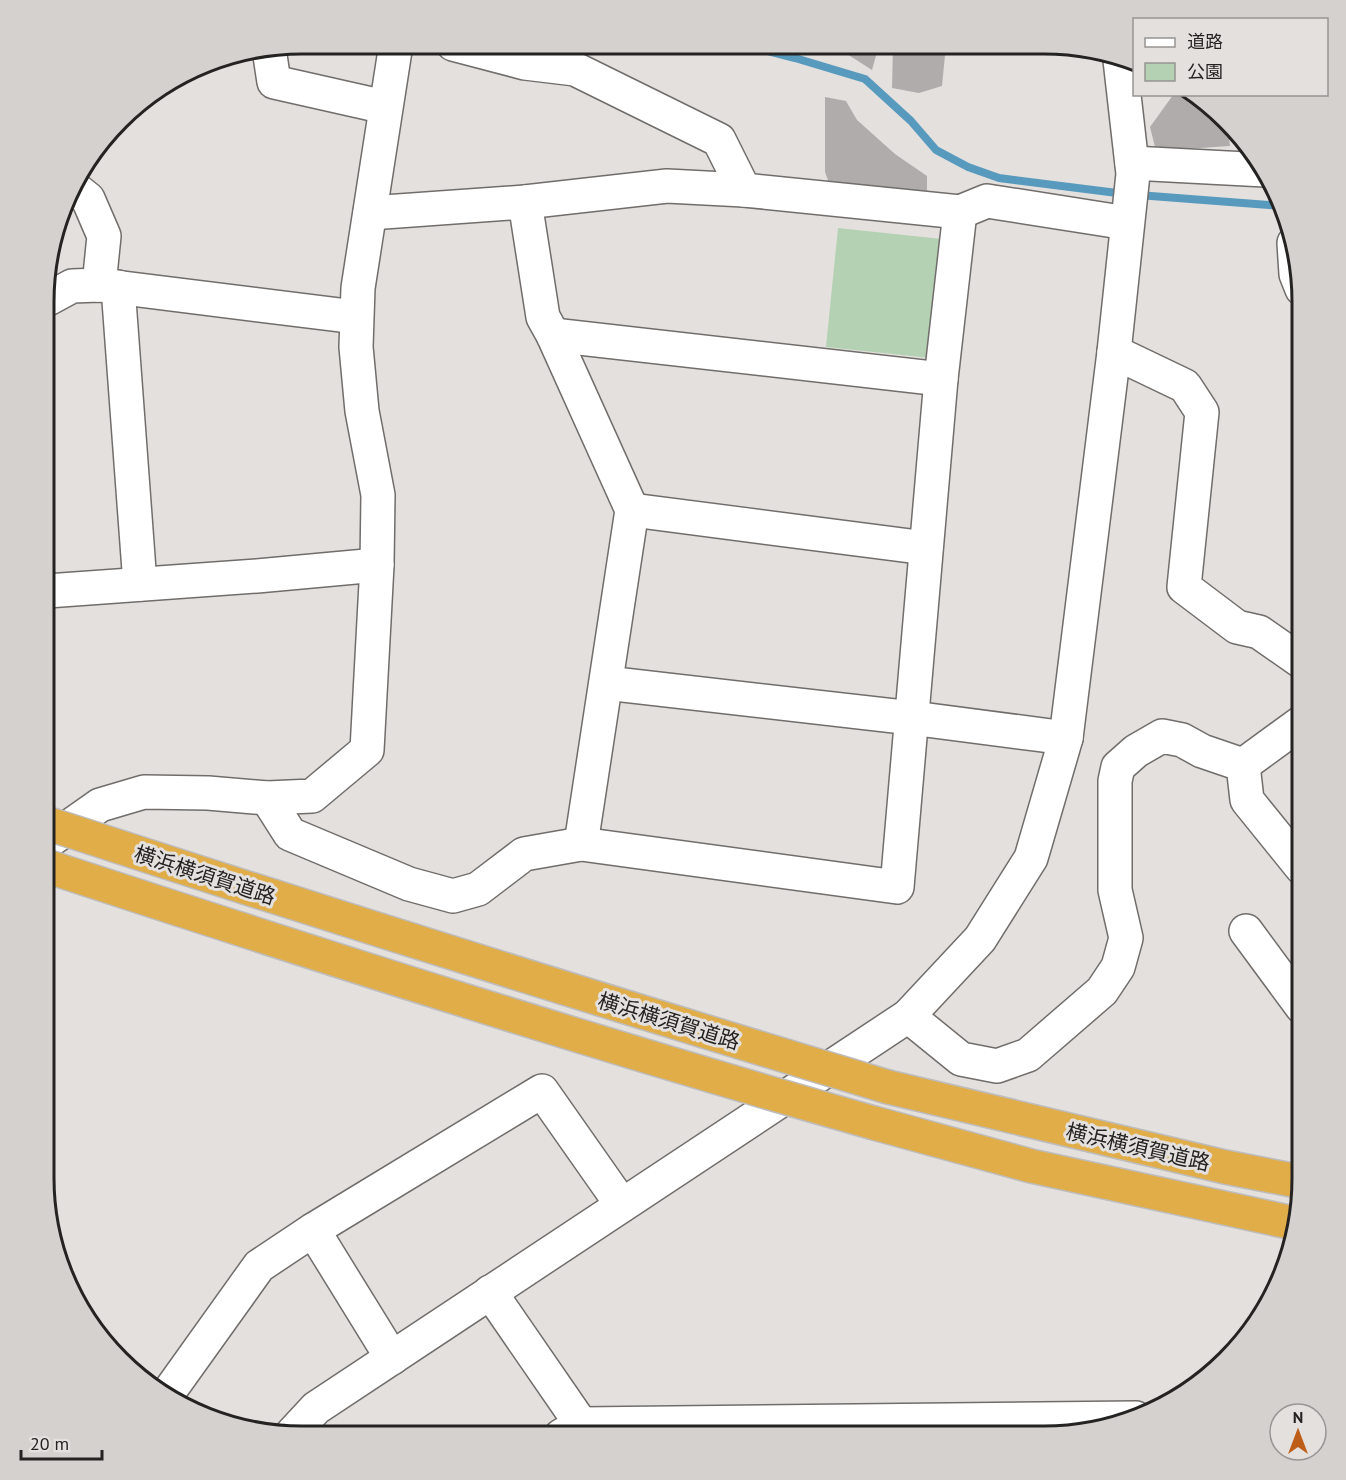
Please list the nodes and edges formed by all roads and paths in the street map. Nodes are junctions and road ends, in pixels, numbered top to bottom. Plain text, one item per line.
1 (394, 54) edge
2 (491, 54) edge
3 (271, 56) edge
4 (1121, 66) edge
5 (385, 107) junction
6 (1132, 168) junction
7 (1254, 170) edge
8 (744, 190) junction
9 (80, 193) edge
10 (525, 202) junction
11 (960, 212) junction
12 (370, 213) junction
13 (1128, 216) junction
14 (109, 286) junction
15 (54, 296) edge
16 (356, 317) junction
17 (553, 335) junction
18 (1114, 352) junction
19 (941, 379) junction
20 (632, 510) junction
21 (926, 548) junction
22 (377, 565) junction
23 (140, 584) junction
24 (54, 590) edge
25 (1292, 655) edge
26 (606, 683) junction
27 (912, 718) junction
28 (1292, 729) edge
29 (1066, 738) junction
30 (1243, 765) junction
31 (267, 798) junction
32 (54, 826) edge
33 (54, 837) edge
34 (581, 844) junction
35 (1292, 856) edge
36 (54, 869) edge
37 (1246, 932) dead end
38 (1292, 993) edge
39 (908, 1016) junction
40 (1032, 1166) junction
41 (1292, 1180) edge
42 (622, 1205) junction
43 (1288, 1222) edge
44 (313, 1230) junction
45 (1284, 1243) edge
46 (490, 1292) junction
47 (392, 1358) junction
48 (171, 1389) edge
49 (1099, 1420) edge
50 (299, 1426) edge
51 (569, 1426) edge
52 (966, 1426) edge

1 - 5 street
2 - 8 street
3 - 5 street
4 - 6 street
5 - 12 street
6 - 7 street
6 - 13 street
8 - 10 street
8 - 11 street
9 - 14 street
10 - 12 street
10 - 17 street
11 - 13 street
11 - 19 street
12 - 16 street
13 - 18 street
14 - 15 street
14 - 16 street
14 - 23 street
16 - 22 street
17 - 19 street
17 - 20 street
18 - 25 street
18 - 29 street
19 - 21 street
20 - 21 street
20 - 26 street
21 - 27 street
22 - 23 street
22 - 31 street
23 - 24 street
26 - 27 street
26 - 34 street
27 - 29 street
27 - 34 street
28 - 30 street
29 - 39 street
30 - 35 street
30 - 39 street
31 - 33 street
31 - 34 street
32 - 41 highway, 横浜横須賀道路, bridge
36 - 40 highway, 横浜横須賀道路, bridge
37 - 38 street
39 - 42 street
40 - 43 highway, 横浜横須賀道路
40 - 45 highway
42 - 44 street
42 - 46 street
44 - 47 street
44 - 48 street
46 - 47 street
46 - 51 street
47 - 50 street
49 - 52 street

